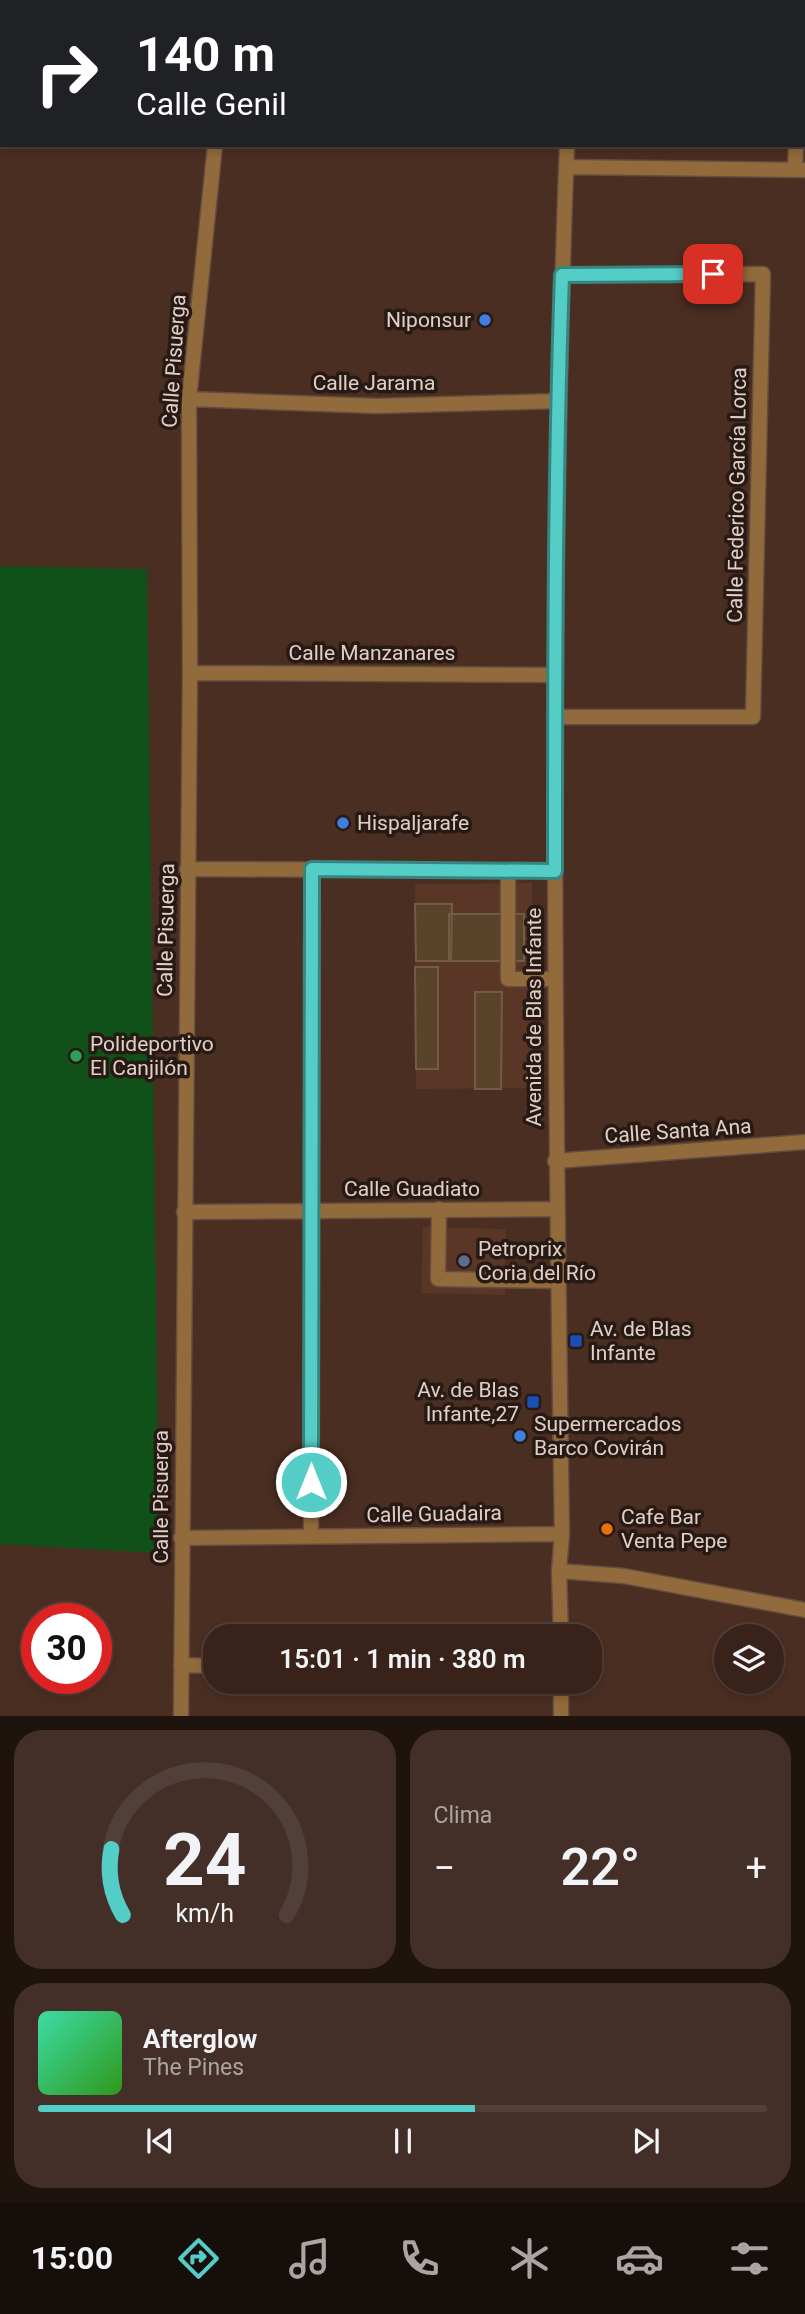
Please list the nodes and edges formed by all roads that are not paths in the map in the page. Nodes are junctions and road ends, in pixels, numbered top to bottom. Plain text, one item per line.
1 (215, 147) edge
2 (567, 147) edge
3 (796, 147) edge
4 (566, 167) junction
5 (800, 170) edge
6 (562, 275) junction
7 (189, 399) junction
8 (558, 401) junction
9 (190, 673) junction
10 (554, 675) junction
11 (554, 717) junction
12 (187, 869) junction
13 (312, 869) junction
14 (508, 871) junction
15 (555, 871) junction
16 (555, 979) junction
17 (805, 1142) edge
18 (555, 1161) junction
19 (439, 1209) junction
20 (557, 1209) junction
21 (310, 1210) junction
22 (184, 1212) junction
23 (558, 1281) junction
24 (562, 1534) junction
25 (311, 1536) junction
26 (181, 1538) junction
27 (559, 1571) junction
28 (805, 1610) edge
29 (561, 1624) edge
30 (181, 1665) junction
31 (203, 1666) edge
32 (561, 1694) edge
33 (181, 1716) edge
34 (561, 1716) edge

1 - 7 street, Calle Pisuerga
2 - 4 street, Avenida de Blas Infante
3 - 5 street
4 - 5 street
4 - 6 street, Avenida de Blas Infante
6 - 8 street, Avenida de Blas Infante
6 - 11 street, Calle Federico García Lorca
7 - 8 street, Calle Jarama
7 - 9 street, Calle Pisuerga
8 - 10 street, Avenida de Blas Infante
9 - 10 street, Calle Manzanares
9 - 12 street, Calle Pisuerga
10 - 11 street, Avenida de Blas Infante
11 - 15 street, Avenida de Blas Infante
12 - 13 street
12 - 22 street, Calle Pisuerga
13 - 14 street
13 - 21 street
14 - 15 street
14 - 16 street
15 - 16 street, Avenida de Blas Infante
16 - 18 street, Avenida de Blas Infante
17 - 18 street, Calle Santa Ana
18 - 20 street, Avenida de Blas Infante
19 - 20 street, Calle Guadiato
19 - 21 street, Calle Guadiato
19 - 23 street
20 - 23 street, Avenida de Blas Infante
21 - 22 street, Calle Guadiato
21 - 25 street
22 - 26 street, Calle Pisuerga
23 - 24 street, Avenida de Blas Infante
24 - 25 street, Calle Guadaira
24 - 27 street, Avenida de Blas Infante
25 - 26 street, Calle Guadaira
26 - 30 street, Calle Pisuerga
27 - 28 street
27 - 29 street, Avenida de Blas Infante
30 - 31 street
30 - 33 street, Calle Pisuerga
32 - 34 street

